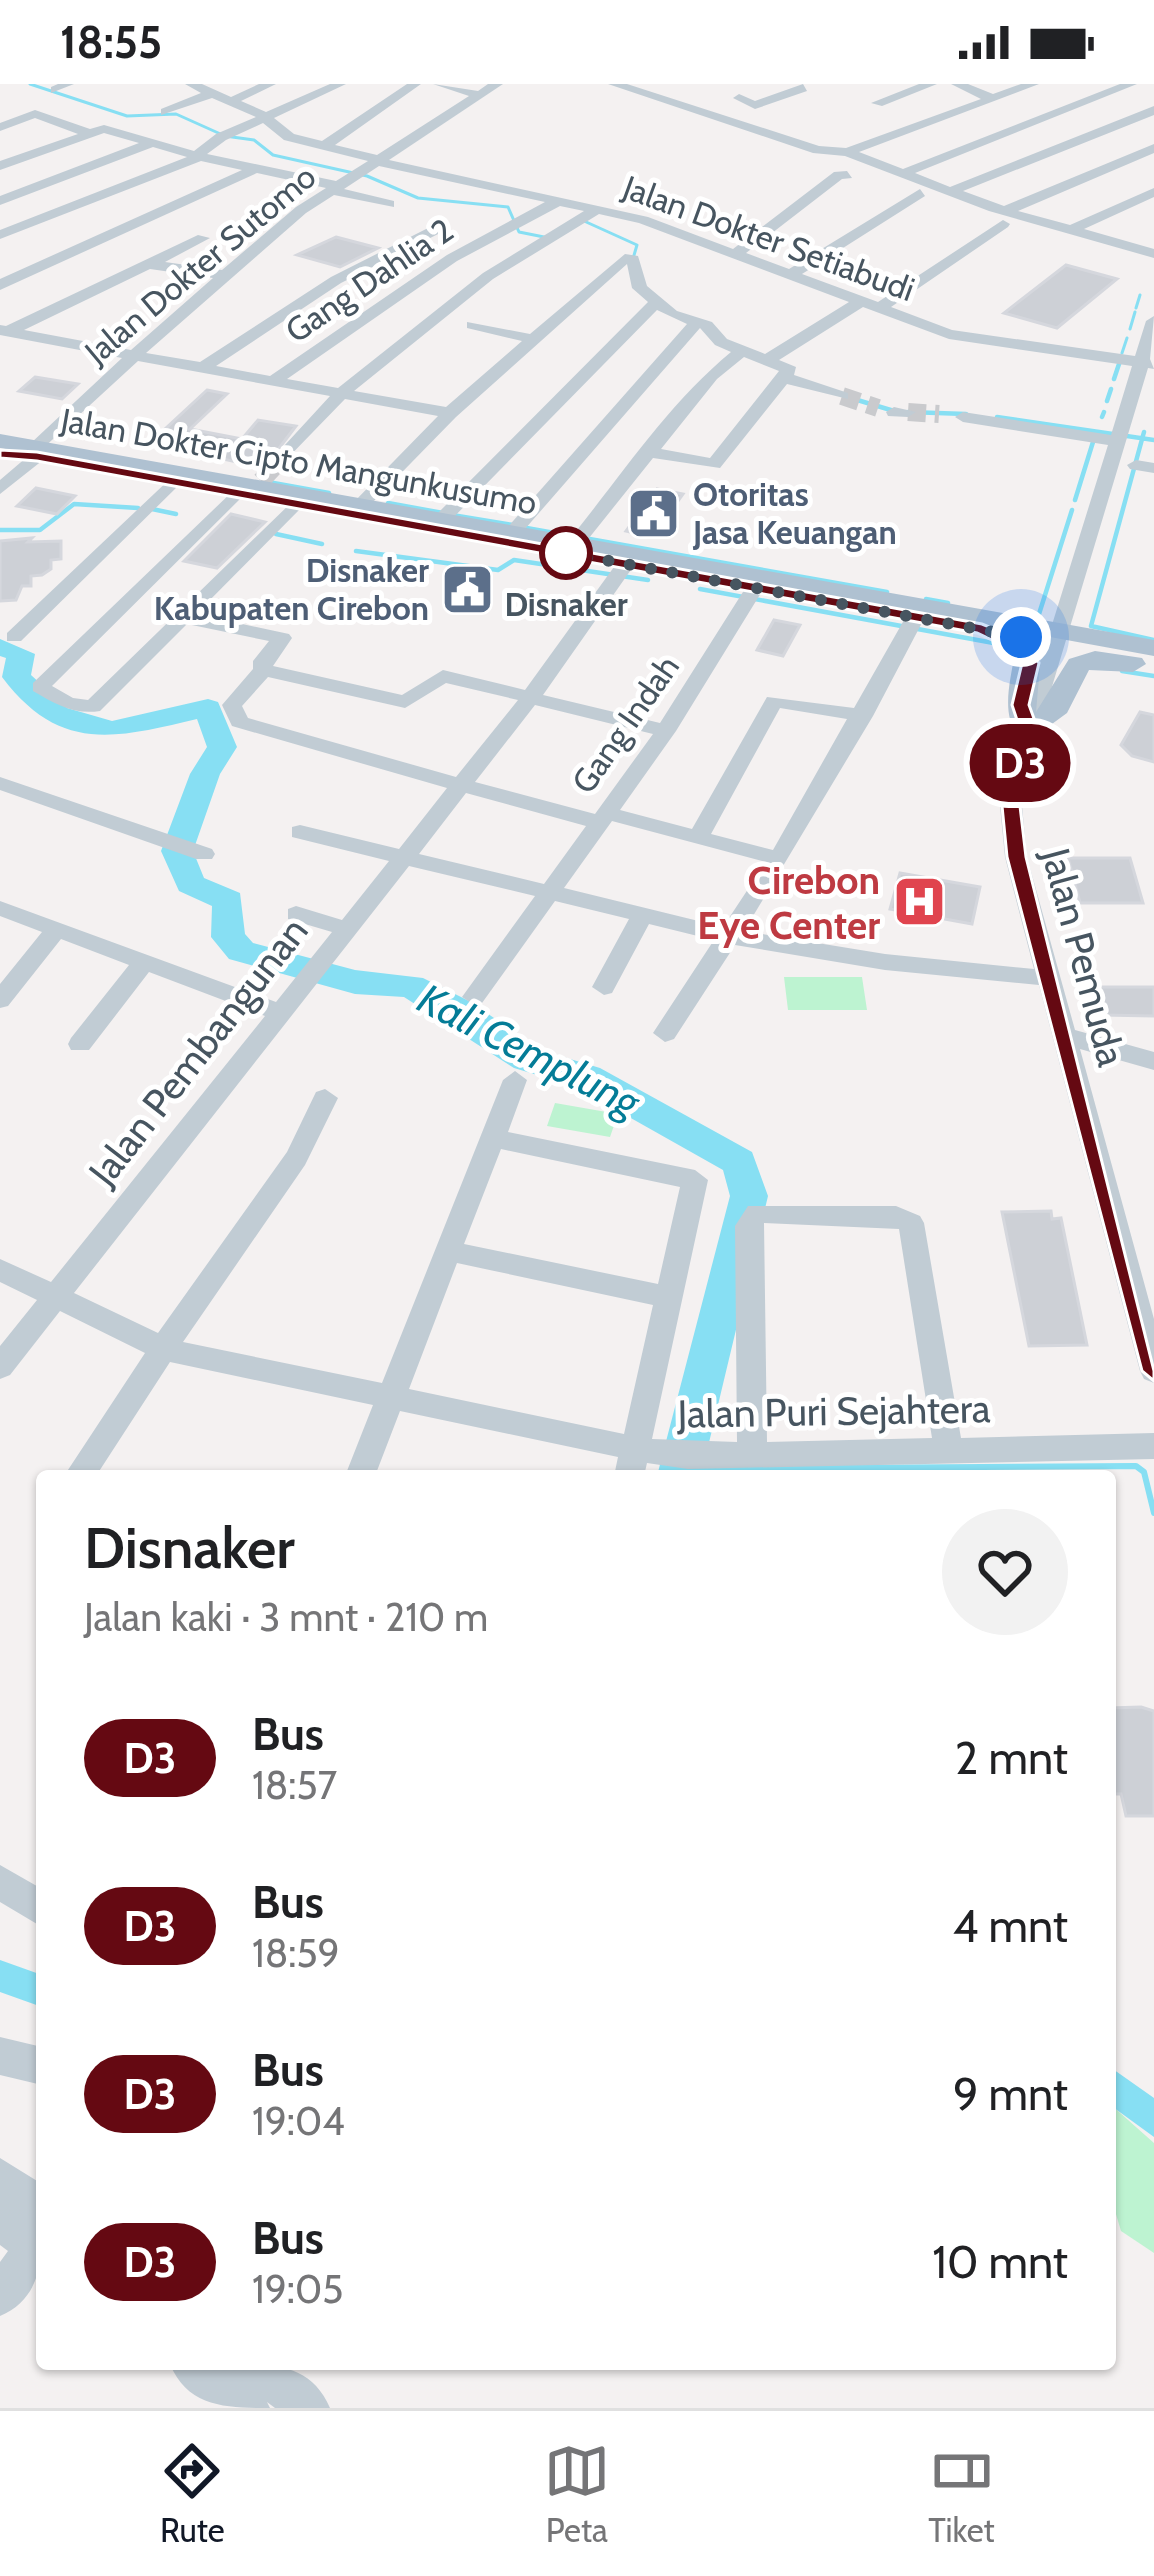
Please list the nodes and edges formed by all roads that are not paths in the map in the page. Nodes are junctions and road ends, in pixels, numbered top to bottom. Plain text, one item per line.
1 (270, 84) edge
2 (340, 84) edge
3 (416, 84) edge
4 (439, 84) edge
5 (497, 84) edge
6 (614, 84) edge
7 (931, 84) edge
8 (957, 84) edge
9 (1034, 84) edge
10 (1131, 84) edge
11 (202, 86) edge
12 (803, 88) dead end
13 (1017, 90) junction
14 (743, 92) edge
15 (479, 95) junction
16 (993, 99) junction
17 (234, 102) junction
18 (877, 103) dead end
19 (1063, 109) junction
20 (1154, 110) edge
21 (166, 112) dead end
22 (697, 112) junction
23 (197, 117) dead end
24 (269, 119) junction
25 (934, 121) junction
26 (0, 127) edge
27 (1110, 127) junction
28 (88, 134) junction
29 (979, 140) junction
30 (151, 144) junction
31 (323, 147) junction
32 (1154, 147) edge
33 (847, 152) junction
34 (198, 157) junction
35 (378, 160) junction
36 (1029, 160) junction
37 (0, 166) edge
38 (256, 168) junction
39 (901, 174) junction
40 (346, 181) junction
41 (949, 192) junction
42 (1154, 192) edge
43 (920, 193) dead end
44 (560, 200) junction
45 (0, 201) edge
46 (389, 204) dead end
47 (591, 213) junction
48 (782, 217) dead end
49 (1004, 218) junction
50 (441, 226) dead end
51 (1071, 230) junction
52 (0, 235) edge
53 (203, 238) dead end
54 (397, 250) junction
55 (1154, 254) edge
56 (734, 255) junction
57 (147, 264) junction
58 (443, 264) junction
59 (225, 275) junction
60 (488, 276) junction
61 (788, 276) junction
62 (0, 285) edge
63 (390, 301) junction
64 (860, 302) junction
65 (655, 303) junction
66 (409, 304) dead end
67 (427, 306) dead end
68 (446, 309) junction
69 (878, 309) junction
70 (1154, 321) edge
71 (698, 322) junction
72 (472, 325) dead end
73 (5, 330) edge
74 (537, 340) junction
75 (740, 351) junction
76 (134, 355) junction
77 (767, 360) junction
78 (1148, 363) edge
79 (202, 368) junction
80 (784, 373) junction
81 (273, 381) junction
82 (341, 394) junction
83 (842, 396) tunnel mouth
84 (450, 413) junction
85 (962, 417) tunnel mouth
86 (0, 441) edge
87 (37, 452) junction
88 (647, 452) junction
89 (0, 455) edge
90 (1129, 455) edge
91 (279, 462) tunnel mouth
92 (173, 481) junction
93 (251, 487) junction
94 (0, 489) edge
95 (295, 504) junction
96 (343, 506) junction
97 (441, 520) junction
98 (512, 532) junction
99 (574, 544) junction
100 (621, 571) junction
101 (751, 594) junction
102 (186, 618) junction
103 (912, 624) junction
104 (999, 634) junction
105 (14, 637) dead end
106 (1059, 637) junction
107 (1154, 648) edge
108 (1154, 663) edge
109 (263, 670) junction
110 (530, 698) junction
111 (863, 716) junction
112 (666, 730) junction
113 (1030, 732) junction
114 (0, 783) edge
115 (459, 786) junction
116 (601, 817) junction
117 (300, 832) dead end
118 (698, 838) junction
119 (187, 848) dead end
120 (405, 857) junction
121 (778, 859) junction
122 (544, 894) junction
123 (0, 908) edge
124 (296, 914) dead end
125 (641, 917) junction
126 (58, 928) junction
127 (344, 928) junction
128 (730, 936) junction
129 (145, 961) junction
130 (1048, 978) junction
131 (604, 987) dead end
132 (474, 997) dead end
133 (0, 1000) edge
134 (279, 1012) junction
135 (665, 1033) dead end
136 (1064, 1036) junction
137 (80, 1044) dead end
138 (1154, 1061) edge
139 (515, 1080) dead end
140 (325, 1098) dead end
141 (493, 1138) junction
142 (449, 1251) junction
143 (0, 1270) edge
144 (56, 1295) junction
145 (669, 1297) junction
146 (166, 1349) junction
147 (0, 1367) edge
148 (1154, 1371) edge
149 (392, 1400) junction
150 (1154, 1446) edge
151 (948, 1447) junction
152 (752, 1451) junction
153 (639, 1459) edge
154 (83, 1470) edge
155 (363, 1470) edge
156 (0, 1882) edge
157 (36, 1905) edge
158 (0, 2056) edge
159 (36, 2065) edge
160 (0, 2177) edge
161 (0, 2221) edge
162 (36, 2230) edge
163 (36, 2234) edge
164 (36, 2242) edge
165 (0, 2296) edge
166 (203, 2370) edge
167 (252, 2393) edge
168 (308, 2408) edge

1 - 17 street
2 - 24 street
3 - 31 street
4 - 15 street
5 - 15 street, Jalan Dokter Sutomo
6 - 22 street
7 - 18 street
8 - 16 street
9 - 13 street
10 - 19 street
11 - 17 street, Jalan Dokter Setiabudi
11 - 21 street
12 - 14 street
13 - 16 street
13 - 19 street
14 - 22 street
15 - 35 street, Jalan Dokter Sutomo
16 - 25 street
17 - 23 street
17 - 24 street, Jalan Dokter Setiabudi
19 - 27 street
19 - 29 street
20 - 27 street
22 - 33 street
24 - 31 street, Jalan Dokter Setiabudi
24 - 34 street
25 - 29 street
25 - 33 street
26 - 28 street
27 - 32 street
27 - 36 street
28 - 30 street
28 - 37 street
29 - 36 street
29 - 39 street
30 - 34 street
30 - 45 street
31 - 35 street, Jalan Dokter Setiabudi
32 - 49 street
33 - 39 street
34 - 38 street
34 - 52 street
35 - 40 street, Jalan Dokter Sutomo
35 - 44 street, Jalan Dokter Setiabudi
36 - 41 street
38 - 40 street
38 - 62 street
39 - 41 street
40 - 46 street
40 - 59 street, Jalan Dokter Sutomo
41 - 49 street
42 - 51 street
43 - 61 street
44 - 47 street, Jalan Dokter Setiabudi
44 - 58 street, Gang Dahlia 2
47 - 56 street, Jalan Dokter Setiabudi
47 - 60 street
48 - 56 street
49 - 51 street
49 - 69 street
50 - 54 street
51 - 55 street
53 - 57 street
54 - 58 street
54 - 79 street
56 - 61 street, Jalan Dokter Setiabudi
57 - 59 street
57 - 73 street
58 - 60 street
58 - 63 street, Gang Dahlia 2
59 - 76 street, Jalan Dokter Sutomo
60 - 68 street
61 - 64 street, Jalan Dokter Setiabudi
63 - 66 street
63 - 81 street, Gang Dahlia 2
64 - 69 street, Jalan Dokter Setiabudi
64 - 77 street
65 - 71 street
65 - 74 street
65 - 97 street
67 - 68 street
68 - 82 street
69 - 78 street, Jalan Dokter Setiabudi
70 - 78 street, Jalan Pemuda
71 - 75 street
71 - 98 street
72 - 74 street
73 - 76 street
74 - 84 street
75 - 77 street
75 - 88 street
76 - 79 street
76 - 87 street, Jalan Dokter Sutomo
77 - 80 street
78 - 90 street, Jalan Pemuda
79 - 81 street
80 - 83 street
80 - 88 street
81 - 82 street, Gang Dahlia 2
82 - 84 street, Gang Dahlia 2
82 - 91 street
84 - 96 street
85 - 90 street
86 - 87 main road, Jalan Dokter Cipto Mangunkusumo
87 - 89 main road, Jalan Dokter Cipto Mangunkusumo
87 - 92 main road, Jalan Dokter Cipto Mangunkusumo
87 - 93 main road, Jalan Dokter Cipto Mangunkusumo
87 - 94 street
88 - 99 street
90 - 106 street, Jalan Pemuda
92 - 93 main road, Jalan Dokter Cipto Mangunkusumo
92 - 105 street
93 - 95 main road, Jalan Dokter Cipto Mangunkusumo
93 - 96 main road, Jalan Dokter Cipto Mangunkusumo
93 - 102 street
95 - 96 main road, Jalan Dokter Cipto Mangunkusumo
95 - 102 street
96 - 97 main road, Jalan Dokter Cipto Mangunkusumo
96 - 100 main road, Jalan Dokter Cipto Mangunkusumo
97 - 98 main road, Jalan Dokter Cipto Mangunkusumo
98 - 99 main road, Jalan Dokter Cipto Mangunkusumo
99 - 106 main road, Jalan Dokter Cipto Mangunkusumo
100 - 101 main road, Jalan Dokter Cipto Mangunkusumo
100 - 110 street, Jalan Pembangunan
101 - 103 main road, Jalan Dokter Cipto Mangunkusumo
101 - 112 street, Gang Indah
102 - 109 street
103 - 104 main road, Jalan Dokter Cipto Mangunkusumo
103 - 111 street
104 - 106 main road, Jalan Dokter Cipto Mangunkusumo
104 - 113 main road
106 - 107 main road, Jalan Dokter Cipto Mangunkusumo
106 - 108 main road, Jalan Dokter Cipto Mangunkusumo
106 - 113 street, Jalan Pemuda
108 - 113 main road
109 - 110 street
109 - 115 street
110 - 112 street
110 - 115 street, Jalan Pembangunan
111 - 118 street
111 - 121 street
112 - 116 street, Gang Indah
113 - 130 street, Jalan Pemuda
114 - 119 street
115 - 116 street
115 - 120 street, Jalan Pembangunan
116 - 118 street
116 - 122 street, Gang Indah
117 - 120 street
118 - 121 street
120 - 122 street
120 - 127 street, Jalan Pembangunan
121 - 128 street
122 - 125 street
122 - 132 street, Gang Indah
123 - 126 street
124 - 127 street
125 - 128 street
125 - 131 street
126 - 129 street
126 - 133 street
127 - 134 street, Jalan Pembangunan
128 - 130 street
128 - 135 street
129 - 134 street
129 - 137 street
130 - 136 street, Jalan Pemuda
134 - 144 street, Jalan Pembangunan
136 - 138 street
136 - 148 street, Jalan Pemuda
139 - 141 street
140 - 146 street
141 - 142 street
141 - 145 street
142 - 145 street
142 - 149 street
143 - 144 street
144 - 146 street
144 - 147 street, Jalan Pembangunan
145 - 153 street
146 - 149 street, Jalan Puri Sejahtera
146 - 154 street
149 - 153 street, Jalan Puri Sejahtera
149 - 155 street
150 - 151 street, Jalan Puri Sejahtera
151 - 152 street, Jalan Puri Sejahtera
151 - 152 street
152 - 153 street, Jalan Puri Sejahtera
156 - 157 street
158 - 159 street
160 - 162 street
161 - 163 street
164 - 165 street
166 - 167 street
167 - 168 street

